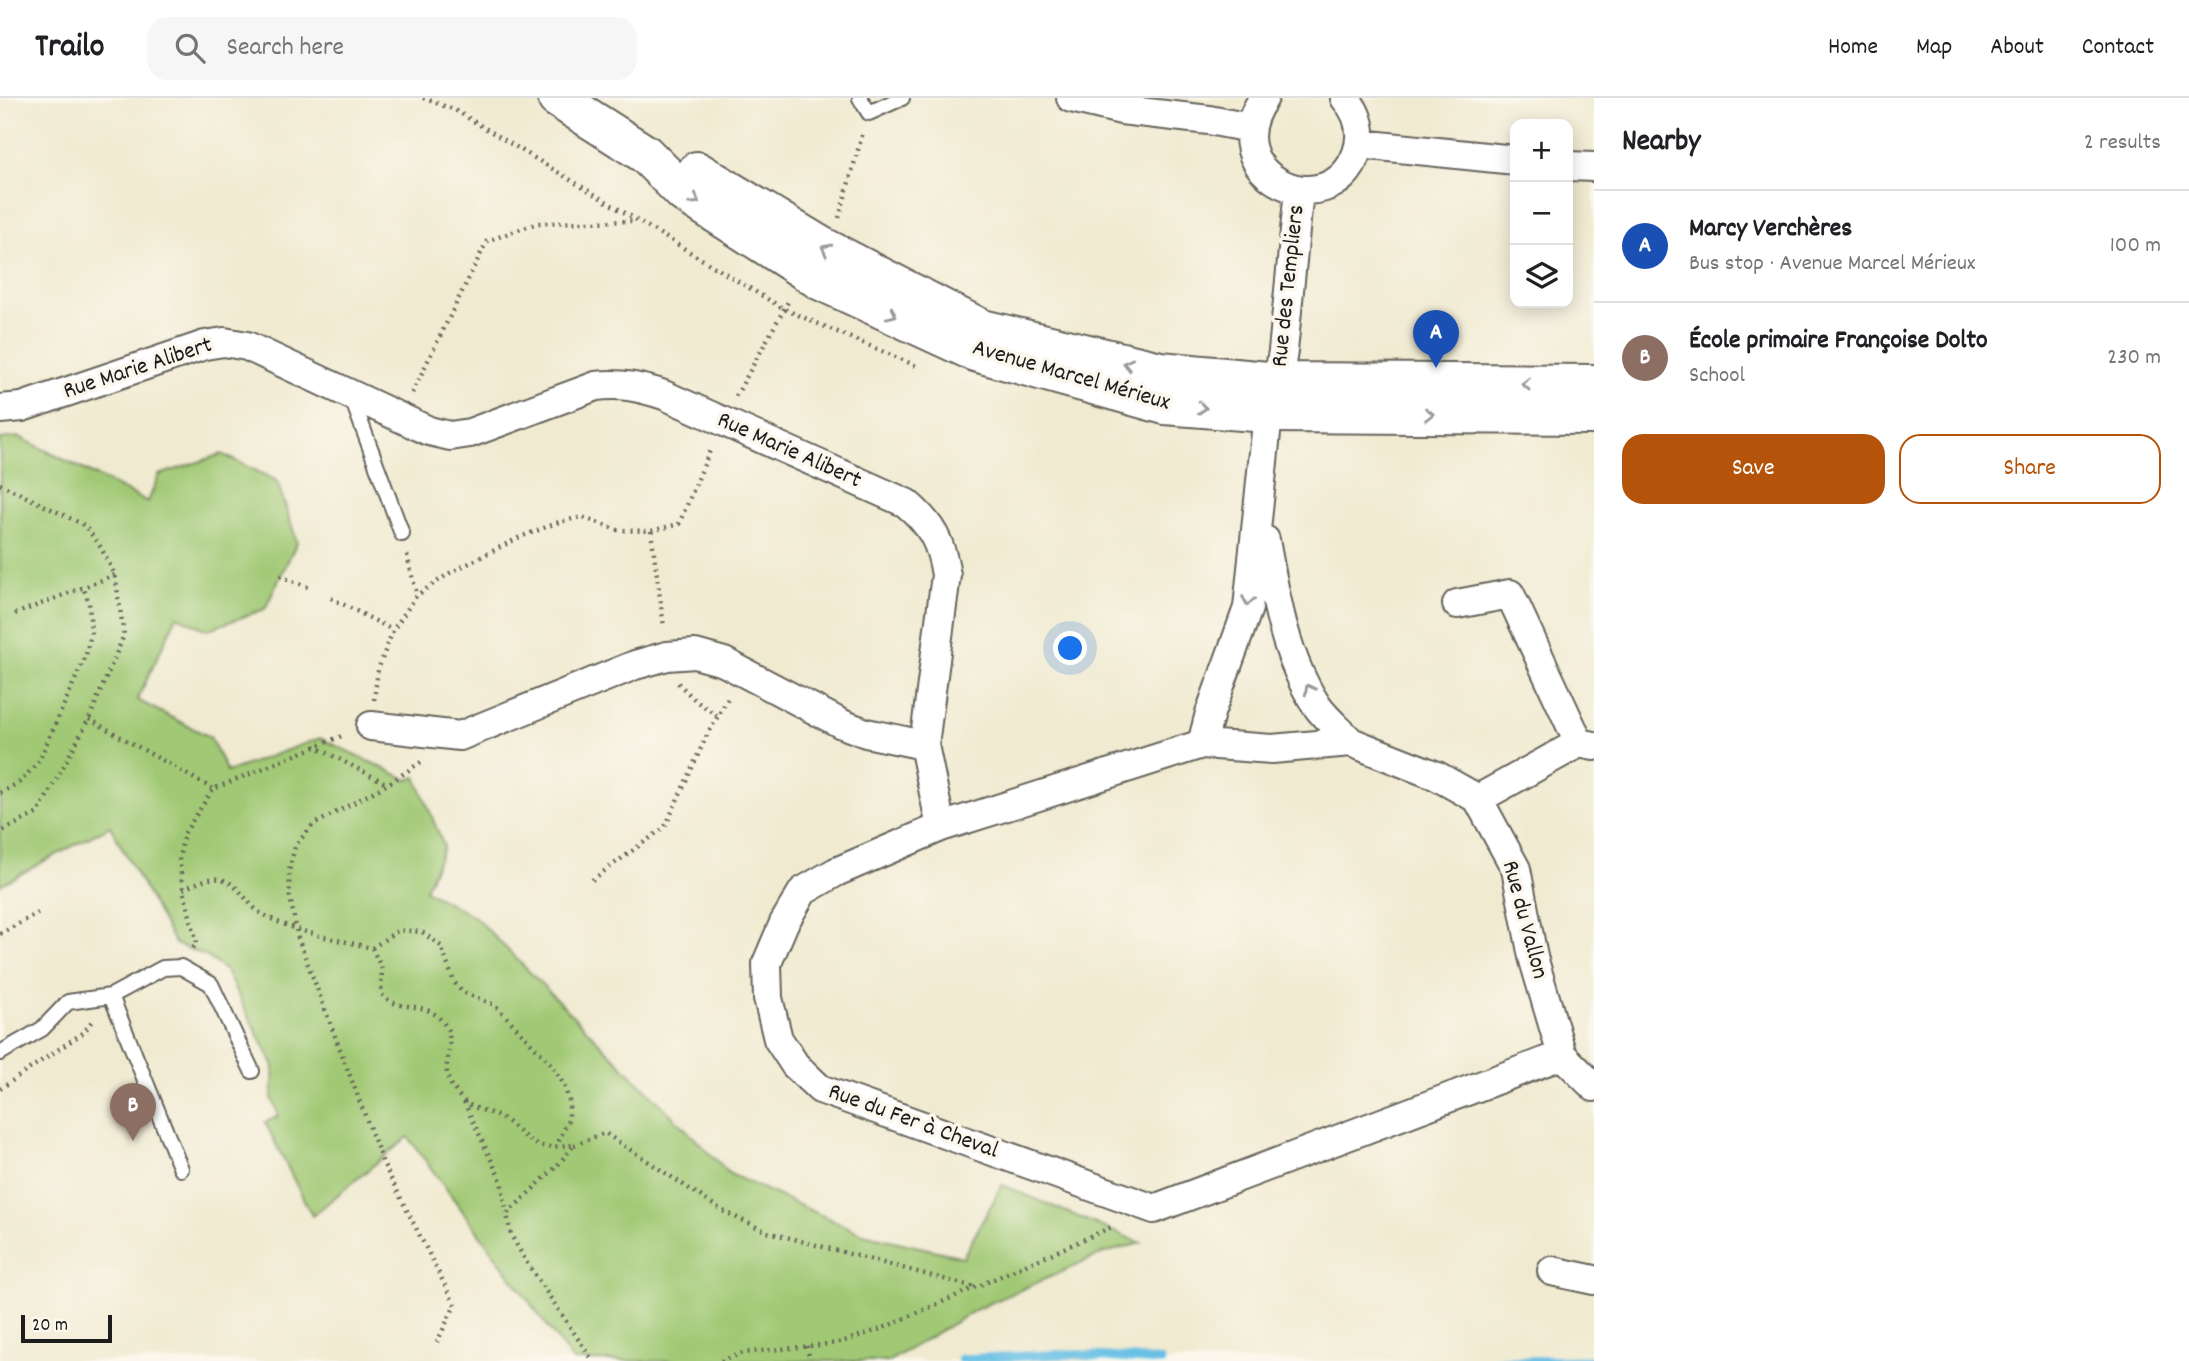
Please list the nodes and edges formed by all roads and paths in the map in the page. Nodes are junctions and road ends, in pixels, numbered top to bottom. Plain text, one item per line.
1 (557, 98) edge
2 (860, 98) edge
3 (902, 98) edge
4 (1071, 98) edge
5 (1264, 98) edge
6 (1345, 98) edge
7 (1250, 128) junction
8 (1360, 144) junction
9 (1510, 159) edge
10 (1573, 166) edge
11 (1594, 167) edge
12 (1299, 190) junction
13 (638, 221) dead end
14 (1594, 384) edge
15 (350, 394) junction
16 (1273, 398) junction
17 (0, 409) edge
18 (1594, 415) edge
19 (406, 421) junction
20 (723, 421) junction
21 (0, 484) edge
22 (1260, 509) junction
23 (402, 534) joint
24 (115, 575) junction
25 (280, 576) dead end
26 (83, 587) junction
27 (308, 587) dead end
28 (417, 595) junction
29 (331, 598) dead end
30 (1457, 604) dead end
31 (15, 614) dead end
32 (393, 630) junction
33 (742, 672) junction
34 (89, 719) junction
35 (371, 726) junction
36 (460, 736) junction
37 (1351, 742) junction
38 (1202, 744) junction
39 (925, 745) junction
40 (1587, 745) edge
41 (314, 746) junction
42 (388, 784) junction
43 (213, 789) junction
44 (0, 793) edge
45 (1478, 799) junction
46 (941, 827) junction
47 (0, 832) edge
48 (592, 880) dead end
49 (183, 889) junction
50 (38, 913) dead end
51 (296, 928) junction
52 (0, 934) edge
53 (372, 948) junction
54 (181, 967) junction
55 (111, 996) junction
56 (0, 1053) edge
57 (1562, 1055) junction
58 (252, 1071) dead end
59 (1594, 1087) edge
60 (464, 1102) junction
61 (557, 1145) junction
62 (574, 1145) junction
63 (181, 1169) dead end
64 (1154, 1209) junction
65 (507, 1214) junction
66 (1552, 1271) dead end
67 (1594, 1280) edge
68 (974, 1288) junction
69 (437, 1342) dead end
70 (807, 1346) junction
71 (593, 1361) edge
72 (721, 1361) edge
73 (810, 1361) edge

1 - 16 main road, Avenue Marcel Mérieux
2 - 3 lane
4 - 7 street
5 - 7 street
6 - 8 street
7 - 12 street
8 - 9 street
8 - 12 street
10 - 11 street
12 - 16 street, Rue des Templiers
13 - 19 path
14 -> 16 main road, Avenue Marcel Mérieux
15 - 17 street, Rue Marie Alibert
15 - 19 street, Rue Marie Alibert
15 - 23 lane
16 -> 18 main road, Avenue Marcel Mérieux
16 - 22 street
19 - 20 street, Rue Marie Alibert
20 - 28 path
20 - 39 street, Rue Marie Alibert
21 - 24 path
37 -> 22 street
22 -> 38 street
23 - 28 path
24 - 26 path
24 - 34 path
25 - 27 path
26 - 31 path
26 - 44 path
28 - 32 path
29 - 32 path
30 - 40 street
32 - 35 path
33 - 36 street
33 - 39 street
33 - 48 path
34 - 43 path
34 - 47 path
35 - 36 street
35 - 41 path
36 - 42 path
37 - 38 street, Rue du Fer à Cheval
37 - 45 street
38 - 46 street, Rue du Fer à Cheval
39 - 46 street, Rue Marie Alibert
40 - 45 street
41 - 42 path
41 - 43 path
42 - 51 path
43 - 49 path
45 - 57 street, Rue du Vallon
46 - 64 street, Rue du Fer à Cheval
49 - 51 path
49 - 54 path
50 - 52 path
51 - 53 path
51 - 69 path
53 - 60 path
53 - 61 path
54 - 55 lane
54 - 58 lane
55 - 56 lane
55 - 63 lane
57 - 59 street, Rue du Vallon
57 - 64 street
60 - 61 path
60 - 65 path
61 - 62 path
62 - 65 path
62 - 68 path
64 - 68 path
65 - 71 path
66 - 67 street
68 - 70 path
70 - 72 path
70 - 73 path

